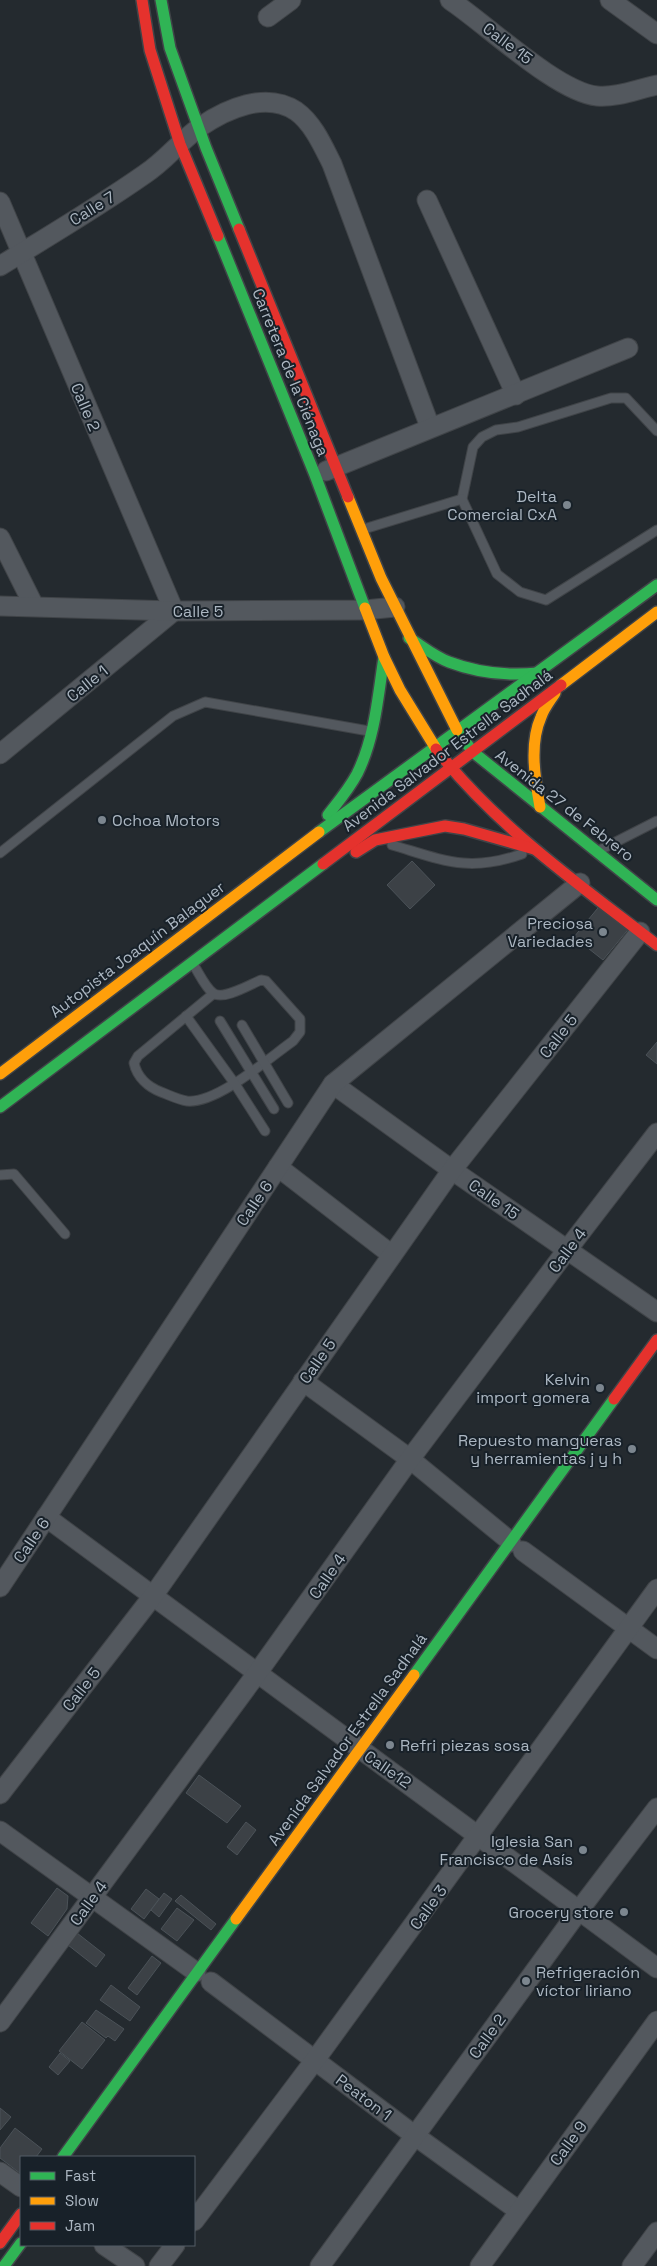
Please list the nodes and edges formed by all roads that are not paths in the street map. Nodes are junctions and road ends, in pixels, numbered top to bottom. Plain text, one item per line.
1 (142, 0) edge
2 (160, 0) edge
3 (291, 0) edge
4 (450, 0) edge
5 (610, 0) edge
6 (268, 17) dead end
7 (657, 34) edge
8 (657, 85) edge
9 (199, 128) junction
10 (180, 144) junction
11 (427, 200) dead end
12 (0, 202) edge
13 (20, 253) junction
14 (0, 266) edge
15 (628, 348) dead end
16 (516, 395) junction
17 (430, 427) junction
18 (657, 431) edge
19 (337, 467) junction
20 (315, 475) junction
21 (462, 499) junction
22 (363, 530) junction
23 (657, 530) edge
24 (0, 538) edge
25 (657, 585) edge
26 (0, 606) edge
27 (34, 606) junction
28 (395, 608) junction
29 (365, 610) junction
30 (174, 611) junction
31 (657, 612) edge
32 (409, 638) junction
33 (384, 657) junction
34 (538, 673) junction
35 (561, 684) junction
36 (457, 730) junction
37 (371, 731) junction
38 (435, 747) junction
39 (473, 752) junction
40 (0, 754) edge
41 (450, 769) junction
42 (540, 807) junction
43 (657, 821) edge
44 (375, 840) junction
45 (295, 849) junction
46 (534, 849) junction
47 (597, 851) junction
48 (0, 854) edge
49 (580, 883) junction
50 (657, 900) edge
51 (257, 913) junction
52 (640, 932) junction
53 (657, 945) edge
54 (192, 962) junction
55 (214, 994) junction
56 (186, 1016) junction
57 (220, 1021) dead end
58 (242, 1025) dead end
59 (264, 1062) junction
60 (251, 1071) junction
61 (0, 1074) edge
62 (235, 1084) junction
63 (333, 1084) junction
64 (288, 1103) dead end
65 (0, 1107) edge
66 (274, 1109) dead end
67 (265, 1131) dead end
68 (657, 1133) edge
69 (278, 1167) junction
70 (452, 1170) junction
71 (0, 1176) edge
72 (65, 1234) dead end
73 (567, 1250) junction
74 (392, 1255) junction
75 (657, 1312) edge
76 (657, 1340) edge
77 (303, 1381) junction
78 (410, 1459) junction
79 (46, 1517) junction
80 (520, 1549) junction
81 (0, 1587) edge
82 (657, 1589) edge
83 (153, 1596) junction
84 (629, 1627) junction
85 (657, 1649) edge
86 (258, 1672) junction
87 (369, 1755) junction
88 (0, 1794) edge
89 (657, 1808) edge
90 (0, 1831) edge
91 (480, 1835) junction
92 (92, 1897) junction
93 (580, 1910) junction
94 (657, 1968) edge
95 (207, 1979) junction
96 (657, 2020) edge
97 (0, 2022) edge
98 (315, 2060) junction
99 (414, 2135) junction
100 (64, 2156) edge
101 (0, 2172) edge
102 (20, 2186) edge
103 (519, 2211) junction
104 (20, 2215) edge
105 (195, 2219) edge
106 (657, 2232) edge
107 (0, 2243) edge
108 (20, 2244) edge
109 (105, 2246) edge
110 (174, 2246) edge
111 (4, 2266) edge
112 (135, 2266) edge
113 (159, 2266) edge
114 (320, 2266) edge
115 (480, 2266) edge
116 (632, 2266) edge

1 - 10 main road, Carretera de la Ciénaga
2 - 9 main road, Carretera de la Ciénaga
3 - 6 street
4 - 8 street, Calle 15
5 - 7 street
9 - 10 street, Calle 7
9 - 17 street, Calle 7
9 - 19 main road, Carretera de la Ciénaga
10 - 13 street, Calle 7
10 - 20 main road, Carretera de la Ciénaga
11 - 16 street
12 - 13 street, Calle 2
13 - 14 street, Calle 7
13 - 30 street, Calle 2
15 - 16 street
16 - 17 street
17 - 19 street
18 - 21 lane
19 - 20 street
19 - 22 main road, Carretera de la Ciénaga
20 - 29 main road, Carretera de la Ciénaga
21 - 22 lane
21 - 23 lane
22 - 28 main road, Carretera de la Ciénaga
24 - 27 street
25 - 34 main road, Avenida Salvador Estrella Sadhalá
26 - 27 street, Calle 5
27 - 30 street, Calle 5
28 - 29 street, Calle 5
28 - 32 main road, Carretera de la Ciénaga
29 - 30 street, Calle 5
29 - 33 main road, Carretera de la Ciénaga
30 - 40 street, Calle 1
31 - 35 main road, Avenida Salvador Estrella Sadhalá
32 - 34 main road
32 - 36 main road, Carretera de la Ciénaga
33 - 37 main road
33 - 38 main road, Carretera de la Ciénaga
34 - 36 main road, Avenida Salvador Estrella Sadhalá
35 - 39 main road, Avenida Salvador Estrella Sadhalá
35 - 42 main road
36 - 38 main road, Avenida Salvador Estrella Sadhalá
36 - 39 main road, Avenida 27 de Febrero
37 - 45 main road
37 - 48 lane
38 - 41 main road
38 - 45 main road, Avenida Salvador Estrella Sadhalá
39 - 41 main road, Avenida Salvador Estrella Sadhalá
39 - 42 main road, Avenida 27 de Febrero
41 - 46 main road
41 - 51 main road, Avenida Salvador Estrella Sadhalá
42 - 47 main road, Avenida 27 de Febrero
43 - 47 lane
44 - 46 main road
44 - 46 lane
44 - 51 main road
45 - 61 main road, Autopista Joaquín Balaguer
46 - 49 main road
47 - 50 main road, Avenida 27 de Febrero
49 - 52 main road
49 - 63 street, Calle 6
51 - 54 main road
52 - 53 main road
52 - 70 street, Calle 5
54 - 55 lane
54 - 65 main road
55 - 56 lane
55 - 59 lane
56 - 62 lane
56 - 62 lane
57 - 60 lane
58 - 59 lane
59 - 60 lane
59 - 64 lane
60 - 62 lane
60 - 66 lane
62 - 67 lane
63 - 69 street, Calle 6
63 - 70 street, Calle 15
68 - 73 street, Calle 4
69 - 74 street
69 - 79 street, Calle 6
70 - 73 street, Calle 15
70 - 74 street, Calle 5
71 - 72 lane
73 - 75 street, Calle 15
73 - 78 street, Calle 4
74 - 77 street, Calle 5
76 - 80 main road, Avenida Salvador Estrella Sadhalá
77 - 78 street
77 - 83 street, Calle 5
78 - 80 street
78 - 86 street, Calle 4
79 - 81 street, Calle 6
79 - 83 street, Calle12
80 - 84 street
80 - 87 main road, Avenida Salvador Estrella Sadhalá
82 - 84 street, Calle 3
83 - 86 street, Calle12
83 - 88 street, Calle 5
84 - 85 street
84 - 91 street, Calle 3
86 - 87 street, Calle12
86 - 92 street, Calle 4
87 - 91 street, Calle12
87 - 95 main road, Avenida Salvador Estrella Sadhalá
89 - 93 street, Calle 2
90 - 92 street, Peaton 1
91 - 93 street, Calle12
91 - 98 street, Calle 3
92 - 95 street, Peaton 1
92 - 97 street, Calle 4
93 - 94 street, Calle12
93 - 99 street, Calle 2
95 - 98 street, Peaton 1
95 - 100 main road, Avenida Salvador Estrella Sadhalá
96 - 103 street, Calle 9
98 - 99 street, Peaton 1
98 - 105 street, Calle 3
99 - 103 street, Peaton 1
99 - 114 street, Calle 2
101 - 102 street
103 - 115 street, Calle 9
104 - 107 main road
106 - 116 street
108 - 111 main road
109 - 112 street
110 - 113 street

